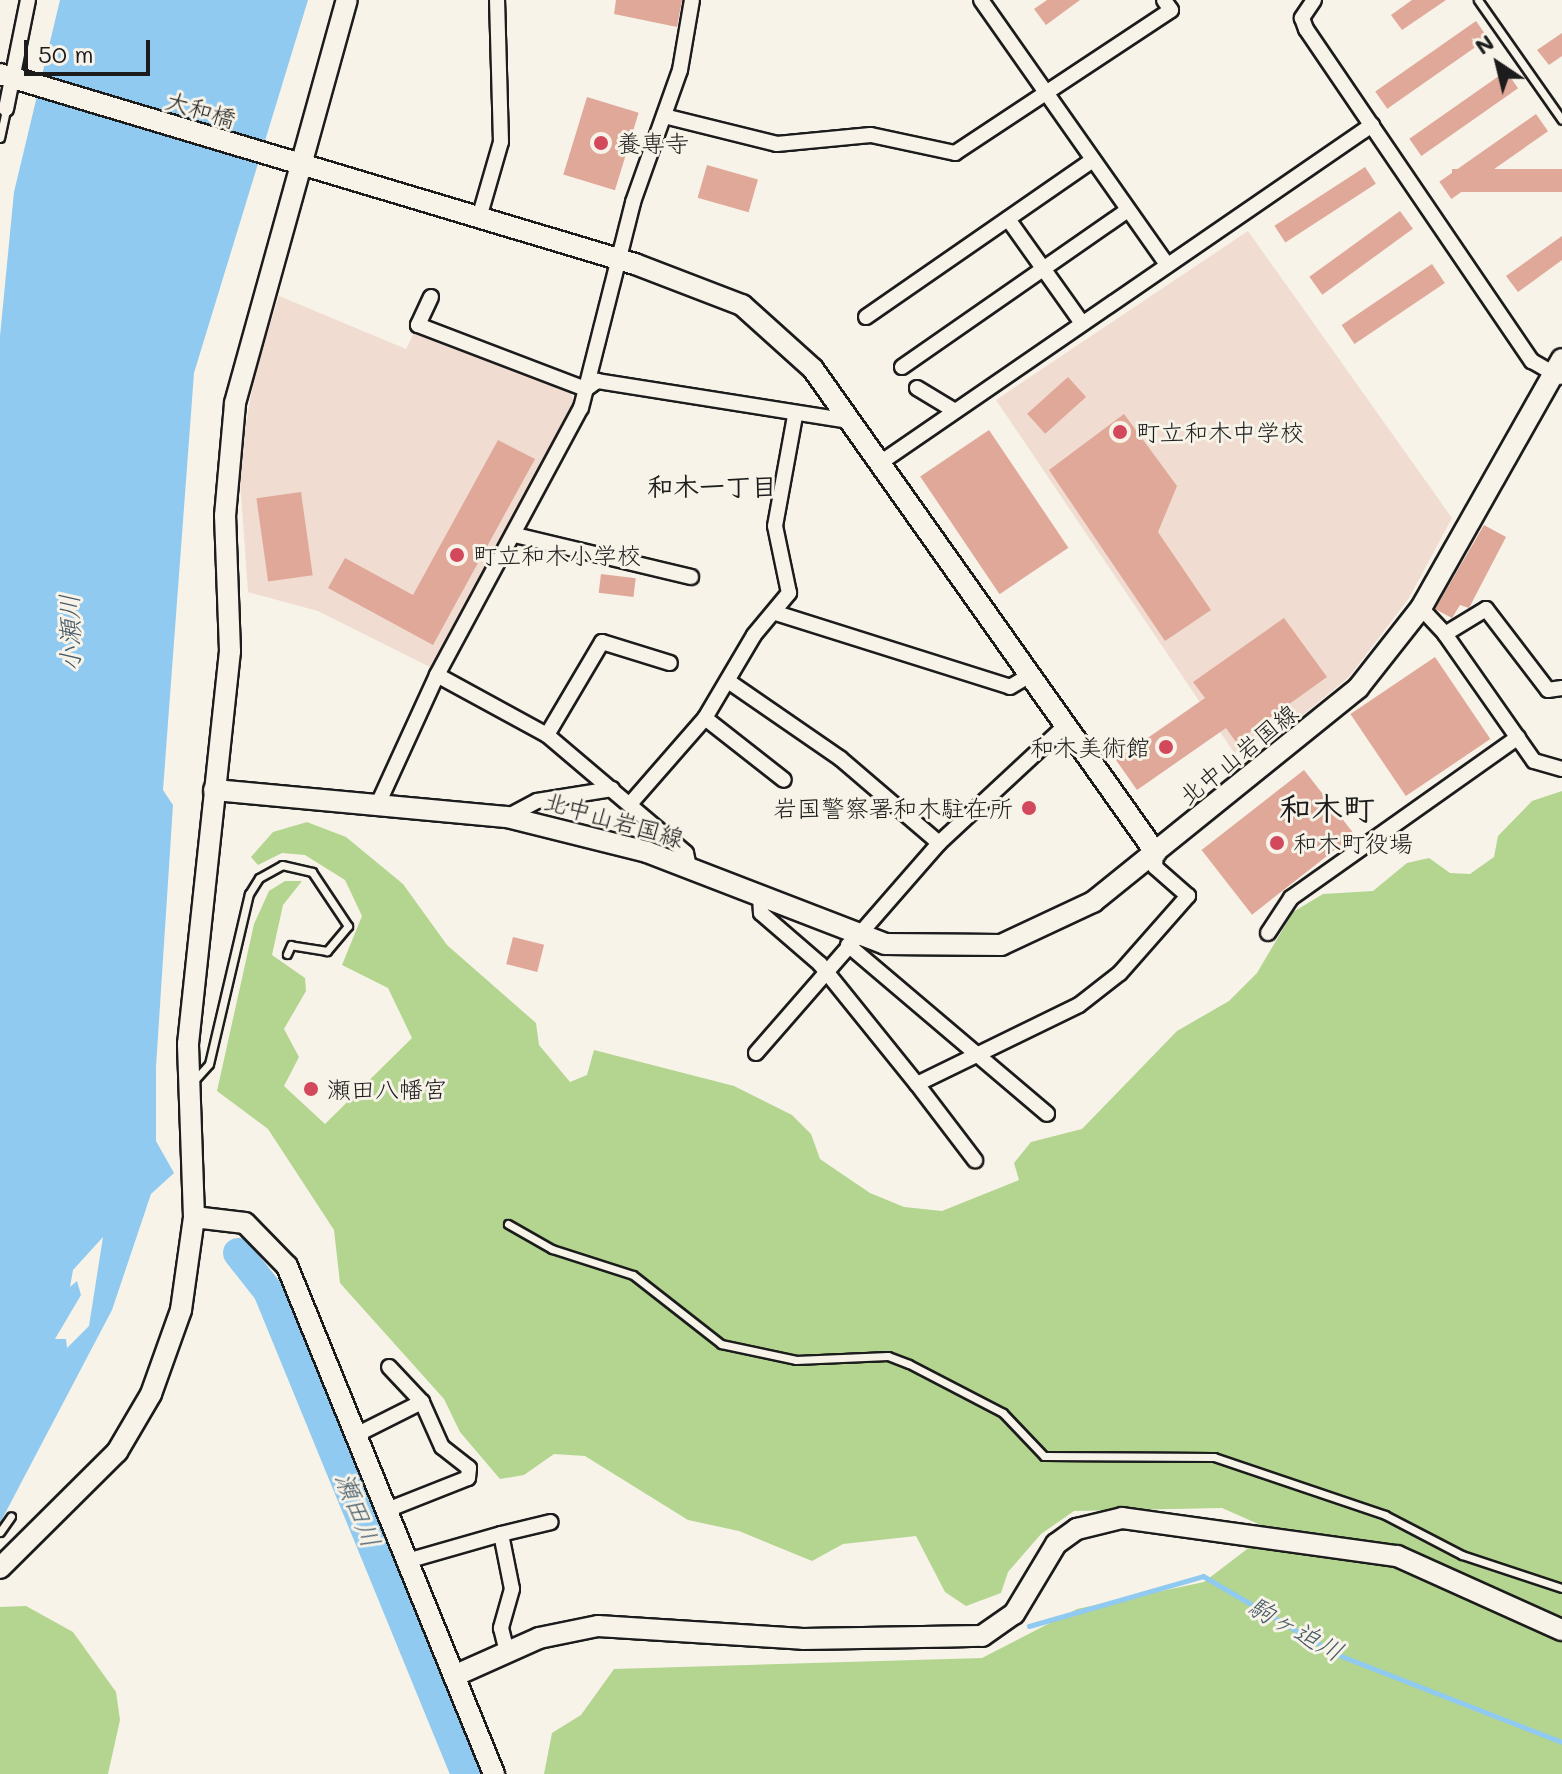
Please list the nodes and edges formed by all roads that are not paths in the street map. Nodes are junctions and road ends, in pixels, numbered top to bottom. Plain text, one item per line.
1 (28, 0) edge
2 (347, 0) edge
3 (497, 0) edge
4 (692, 0) edge
5 (981, 0) edge
6 (1164, 0) edge
7 (1314, 0) edge
8 (1478, 0) edge
9 (12, 78) edge
10 (1048, 95) junction
11 (6, 109) joint
12 (664, 116) junction
13 (1562, 120) edge
14 (1372, 125) junction
15 (0, 138) edge
16 (1093, 160) junction
17 (299, 163) junction
18 (1128, 210) junction
19 (479, 218) junction
20 (1008, 219) junction
21 (620, 260) junction
22 (1167, 265) junction
23 (1044, 270) junction
24 (431, 297) dead end
25 (866, 317) dead end
26 (1082, 323) junction
27 (902, 367) dead end
28 (1558, 371) edge
29 (917, 388) dead end
30 (586, 389) junction
31 (955, 411) junction
32 (795, 416) junction
33 (849, 421) junction
34 (880, 463) junction
35 (515, 535) junction
36 (691, 577) dead end
37 (1421, 608) junction
38 (776, 613) junction
39 (1445, 634) junction
40 (670, 663) dead end
41 (437, 675) junction
42 (1028, 676) junction
43 (728, 681) junction
44 (1562, 688) edge
45 (705, 718) junction
46 (1064, 727) junction
47 (547, 735) junction
48 (1518, 737) junction
49 (1562, 769) edge
50 (784, 780) dead end
51 (612, 789) junction
52 (214, 790) junction
53 (378, 804) junction
54 (630, 804) junction
55 (507, 817) junction
56 (939, 843) junction
57 (1156, 853) junction
58 (689, 867) junction
59 (760, 895) junction
60 (1268, 933) dead end
61 (853, 940) junction
62 (287, 954) dead end
63 (825, 971) junction
64 (756, 1053) dead end
65 (979, 1053) junction
66 (186, 1084) junction
67 (917, 1084) junction
68 (1047, 1114) dead end
69 (975, 1160) dead end
70 (194, 1217) junction
71 (508, 1224) dead end
72 (389, 1367) dead end
73 (422, 1402) junction
74 (356, 1435) junction
75 (387, 1510) junction
76 (11, 1516) dead end
77 (551, 1522) dead end
78 (0, 1532) edge
79 (501, 1534) junction
80 (407, 1561) junction
81 (0, 1568) edge
82 (1562, 1588) edge
83 (1562, 1630) edge
84 (507, 1652) junction
85 (454, 1676) junction
86 (494, 1774) edge

1 - 9 street
2 - 17 street
3 - 19 street
4 - 12 street
5 - 10 street
6 - 10 street
7 - 14 street
8 - 13 lane
9 - 11 street
9 - 17 street, 大和橋
10 - 12 street
10 - 16 street
11 - 15 lane
12 - 21 street
14 - 22 street
14 - 28 street
16 - 18 street
16 - 20 street
17 - 19 street, 大和橋
17 - 52 street
18 - 22 street
18 - 23 street
19 - 21 street, 大和橋
20 - 23 street
20 - 25 street
21 - 30 street
21 - 33 street, 大和橋
22 - 26 street
23 - 26 street
23 - 27 street
24 - 30 street
26 - 31 street
28 - 37 street, 北中山岩国線
29 - 31 street
30 - 32 street
30 - 35 street
31 - 34 street
32 - 33 street
32 - 38 street
33 - 34 street, 大和橋
34 - 42 street, 大和橋
35 - 36 street
35 - 41 street
37 - 39 street
37 - 57 street, 北中山岩国線
38 - 42 street
38 - 43 street
39 - 44 street
39 - 48 street
40 - 47 street
41 - 47 street
41 - 53 street
42 - 46 street, 大和橋
43 - 45 street
43 - 56 street
45 - 50 street
45 - 54 street
46 - 56 street
46 - 57 street, 大和橋
47 - 51 street
48 - 49 street
48 - 60 street
51 - 54 street
51 - 55 street
52 - 53 street, 北中山岩国線
52 - 66 street
53 - 55 street, 北中山岩国線
54 - 58 street
55 - 58 street, 北中山岩国線
56 - 61 street
57 - 61 street, 北中山岩国線
57 - 65 street
58 - 59 street, 北中山岩国線
59 - 61 street, 北中山岩国線
59 - 63 street
61 - 63 street
61 - 65 street
62 - 66 lane
63 - 64 street
63 - 67 street
65 - 67 street
65 - 68 street
66 - 70 street
67 - 69 street
70 - 74 street
70 - 81 street
71 - 82 lane
72 - 73 street
73 - 74 street
73 - 75 street
74 - 75 street
75 - 80 street
76 - 78 lane
77 - 79 street
79 - 80 street
79 - 84 street
80 - 85 street
83 - 84 street
84 - 85 street
85 - 86 street

